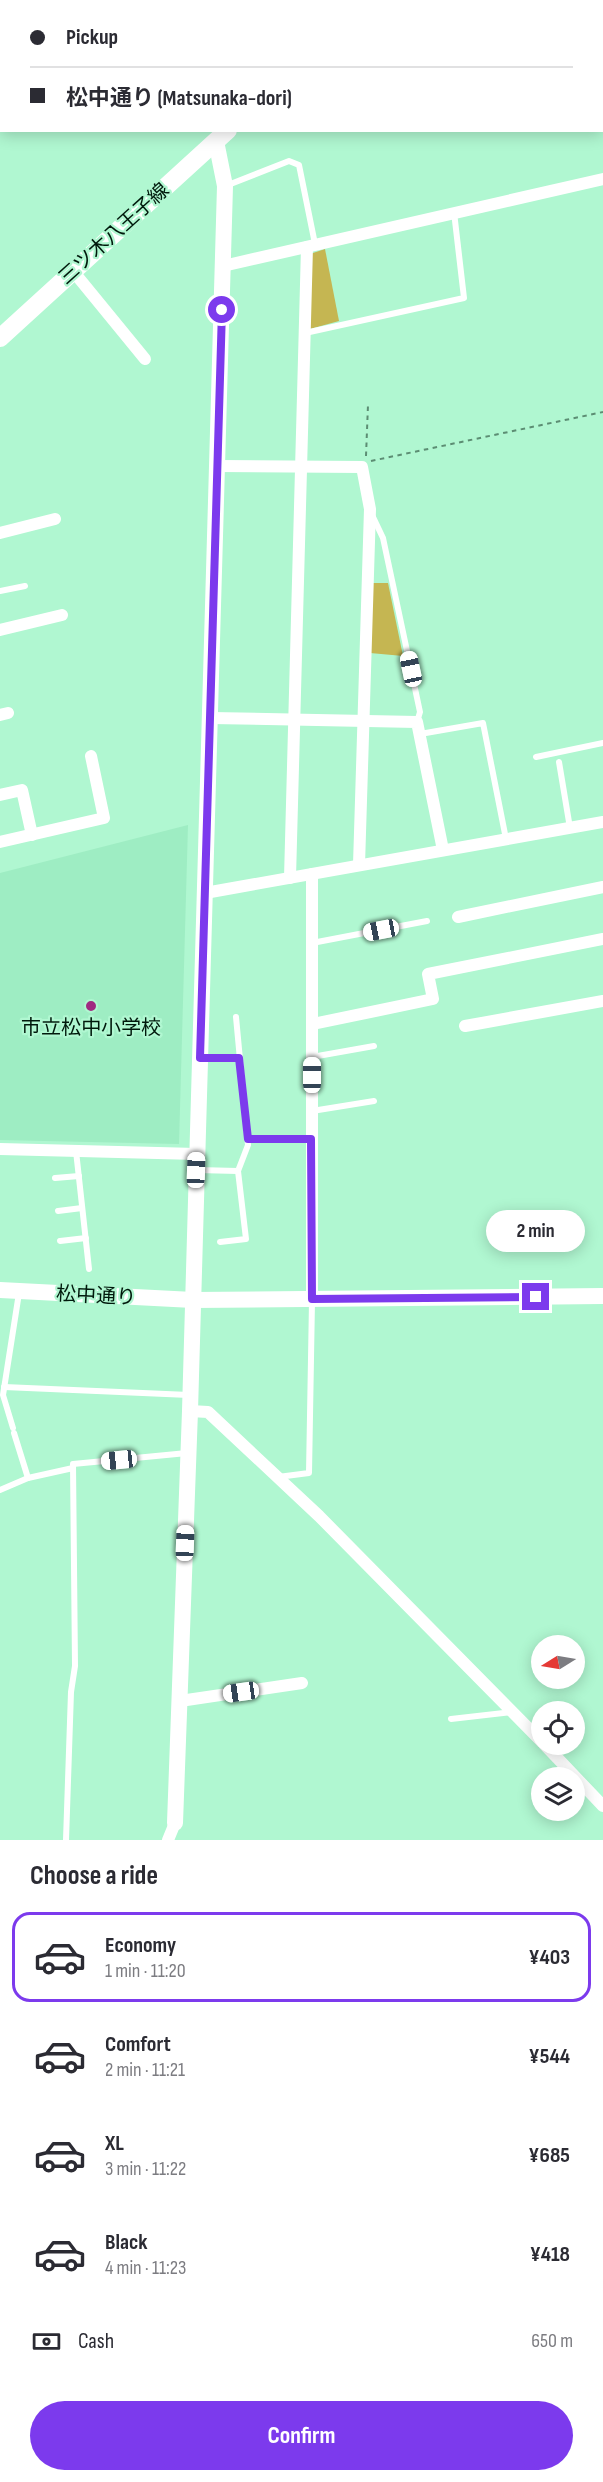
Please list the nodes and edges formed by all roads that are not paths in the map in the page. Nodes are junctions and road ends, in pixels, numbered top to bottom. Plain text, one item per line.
1 (222, 136) edge
2 (603, 179) edge
3 (225, 186) junction
4 (454, 212) junction
5 (311, 246) junction
6 (223, 266) junction
7 (73, 271) junction
8 (304, 333) junction
9 (0, 338) edge
10 (145, 359) dead end
11 (218, 466) junction
12 (302, 468) junction
13 (370, 509) junction
14 (56, 519) dead end
15 (0, 533) edge
16 (25, 586) dead end
17 (0, 591) edge
18 (62, 615) dead end
19 (0, 630) edge
20 (211, 718) junction
21 (294, 720) junction
22 (363, 721) junction
23 (418, 728) junction
24 (603, 743) edge
25 (91, 756) dead end
26 (536, 757) dead end
27 (559, 762) dead end
28 (0, 795) edge
29 (603, 822) edge
30 (570, 828) junction
31 (32, 835) junction
32 (506, 839) junction
33 (0, 842) edge
34 (443, 850) junction
35 (359, 865) junction
36 (312, 874) junction
37 (290, 878) junction
38 (603, 887) edge
39 (205, 893) junction
40 (458, 917) dead end
41 (427, 921) dead end
42 (603, 939) edge
43 (312, 943) junction
44 (603, 1001) edge
45 (236, 1017) dead end
46 (313, 1024) junction
47 (465, 1026) dead end
48 (374, 1046) dead end
49 (312, 1057) junction
50 (200, 1058) junction
51 (239, 1058) junction
52 (374, 1101) dead end
53 (312, 1112) junction
54 (248, 1139) junction
55 (311, 1139) junction
56 (0, 1149) edge
57 (76, 1151) junction
58 (196, 1162) junction
59 (238, 1171) junction
60 (79, 1176) junction
61 (55, 1178) dead end
62 (82, 1208) junction
63 (58, 1211) dead end
64 (86, 1238) junction
65 (60, 1241) dead end
66 (220, 1242) dead end
67 (89, 1269) dead end
68 (0, 1290) edge
69 (19, 1292) junction
70 (603, 1296) edge
71 (312, 1299) junction
72 (193, 1300) junction
73 (4, 1387) junction
74 (190, 1403) junction
75 (188, 1453) junction
76 (73, 1468) junction
77 (278, 1477) junction
78 (28, 1478) junction
79 (0, 1490) edge
80 (302, 1683) dead end
81 (180, 1701) junction
82 (513, 1712) junction
83 (452, 1719) dead end
84 (531, 1731) edge
85 (554, 1755) edge
86 (603, 1806) edge
87 (175, 1823) joint
88 (66, 1840) edge
89 (169, 1840) edge

1 - 3 street
1 - 7 main road, 三ツ木八王子線
2 - 4 street
3 - 5 lane
3 - 6 street
4 - 5 street
4 - 8 lane
5 - 6 street
5 - 8 street
6 - 11 street
7 - 9 main road, 三ツ木八王子線
7 - 10 street
8 - 12 street
11 - 12 street
11 - 20 street
12 - 13 street
12 - 21 street
13 - 22 street
13 - 23 lane
14 - 15 street
16 - 17 lane
18 - 19 street
20 - 21 street
20 - 39 street
21 - 22 street
21 - 37 street
22 - 23 street
22 - 35 street
23 - 32 lane
23 - 34 street
24 - 26 lane
25 - 31 street
27 - 30 lane
28 - 31 street
29 - 30 street
30 - 32 street
31 - 33 street
32 - 34 street
34 - 35 street
35 - 36 street
36 - 37 street
36 - 43 street
37 - 39 street
38 - 40 street
39 - 50 street
41 - 43 lane
42 - 46 street
43 - 46 street
44 - 47 street
45 - 51 lane
46 - 49 street
48 - 49 lane
49 - 53 street
50 - 51 lane
50 - 58 street
51 - 54 lane
52 - 53 lane
53 - 55 street
54 - 55 lane
54 - 59 lane
55 - 71 street
56 - 57 street
57 - 58 street
57 - 60 lane
58 - 59 lane
58 - 72 street
59 - 66 lane
60 - 61 lane
60 - 62 lane
62 - 63 lane
62 - 64 lane
64 - 65 lane
64 - 67 lane
68 - 69 street, 松中通り
69 - 72 street, 松中通り
69 - 73 lane
70 - 71 street, 松中通り
71 - 72 street, 松中通り
71 - 77 lane
72 - 74 street
73 - 74 lane
73 - 78 lane
74 - 75 street
74 - 77 street
75 - 76 lane
75 - 81 street
76 - 78 lane
76 - 88 lane
77 - 82 street
78 - 79 lane
80 - 81 street
81 - 87 street
82 - 83 lane
82 - 84 street
85 - 86 street
87 - 89 street

